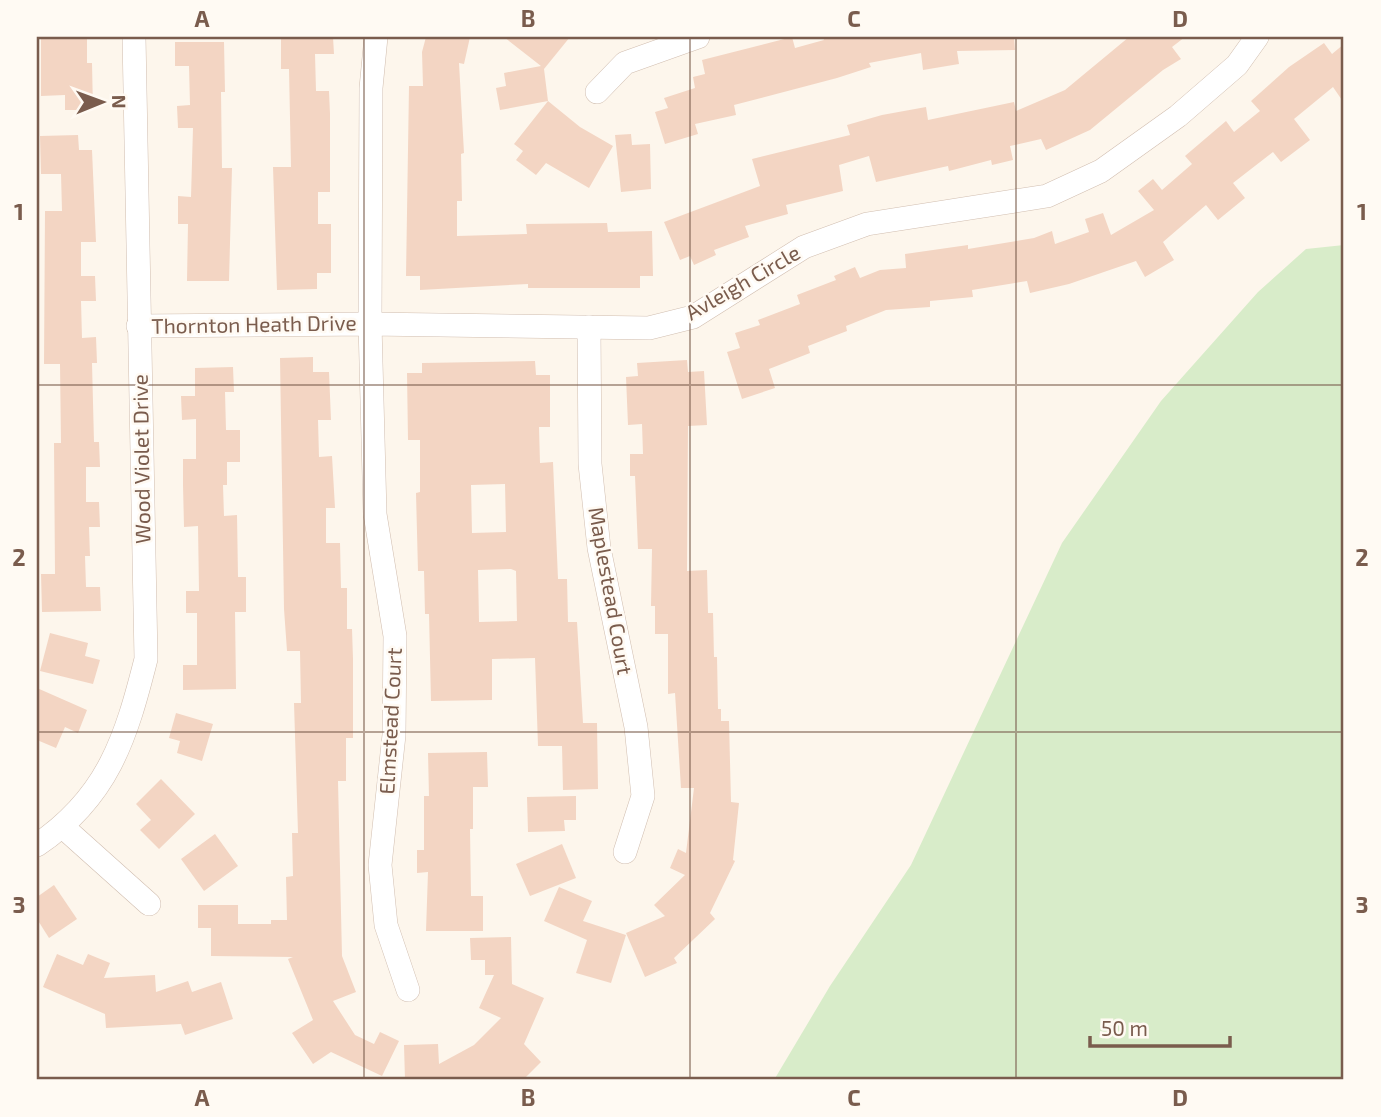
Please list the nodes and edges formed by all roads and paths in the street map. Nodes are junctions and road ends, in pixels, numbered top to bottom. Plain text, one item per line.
1 (134, 37) edge
2 (376, 37) edge
3 (698, 37) edge
4 (1257, 37) edge
5 (597, 92) dead end
6 (370, 324) junction
7 (138, 326) junction
8 (589, 327) junction
9 (63, 827) junction
10 (37, 845) edge
11 (625, 852) dead end
12 (149, 904) dead end
13 (408, 990) dead end

1 - 7 street, Wood Violet Drive
2 - 6 street
3 - 5 street
4 - 8 street, Avleigh Circle
6 - 7 street, Thornton Heath Drive
6 - 8 street, Avleigh Circle
6 - 13 street, Elmstead Court
7 - 9 street, Wood Violet Drive
8 - 11 street, Maplestead Court
9 - 10 street, Wood Violet Drive
9 - 12 street

